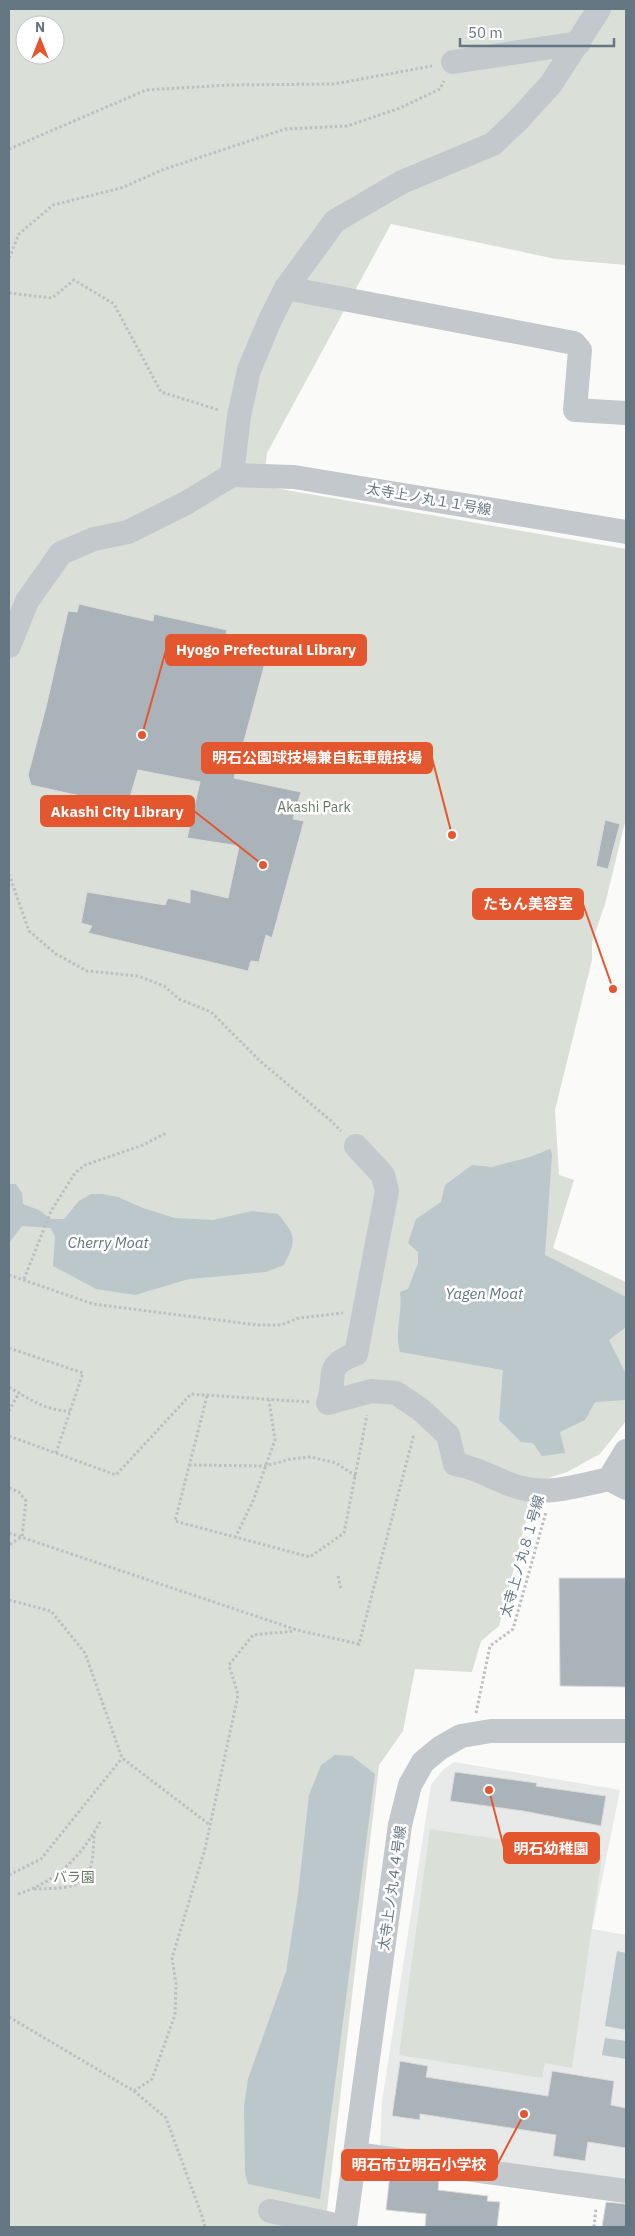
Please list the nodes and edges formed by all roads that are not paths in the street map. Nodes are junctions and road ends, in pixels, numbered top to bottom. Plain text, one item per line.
1 (599, 9) edge
2 (579, 43) junction
3 (453, 62) road end
4 (286, 288) junction
5 (626, 413) edge
6 (232, 475) junction
7 (626, 532) edge
8 (9, 646) edge
9 (356, 1146) road end
10 (626, 1451) edge
11 (617, 1484) edge
12 (626, 1731) edge
13 (355, 2154) junction
14 (626, 2191) edge
15 (270, 2211) dead end
16 (339, 2226) edge

1 - 2 street
2 - 3 street
2 - 4 street
4 - 5 street
4 - 6 street
6 - 7 street, 太寺上ノ丸１１号線
6 - 8 street
9 - 11 street
10 - 11 street
12 - 13 street, 太寺上ノ丸４４号線
13 - 14 street
13 - 16 street, 太寺上ノ丸４４号線
15 - 16 street

